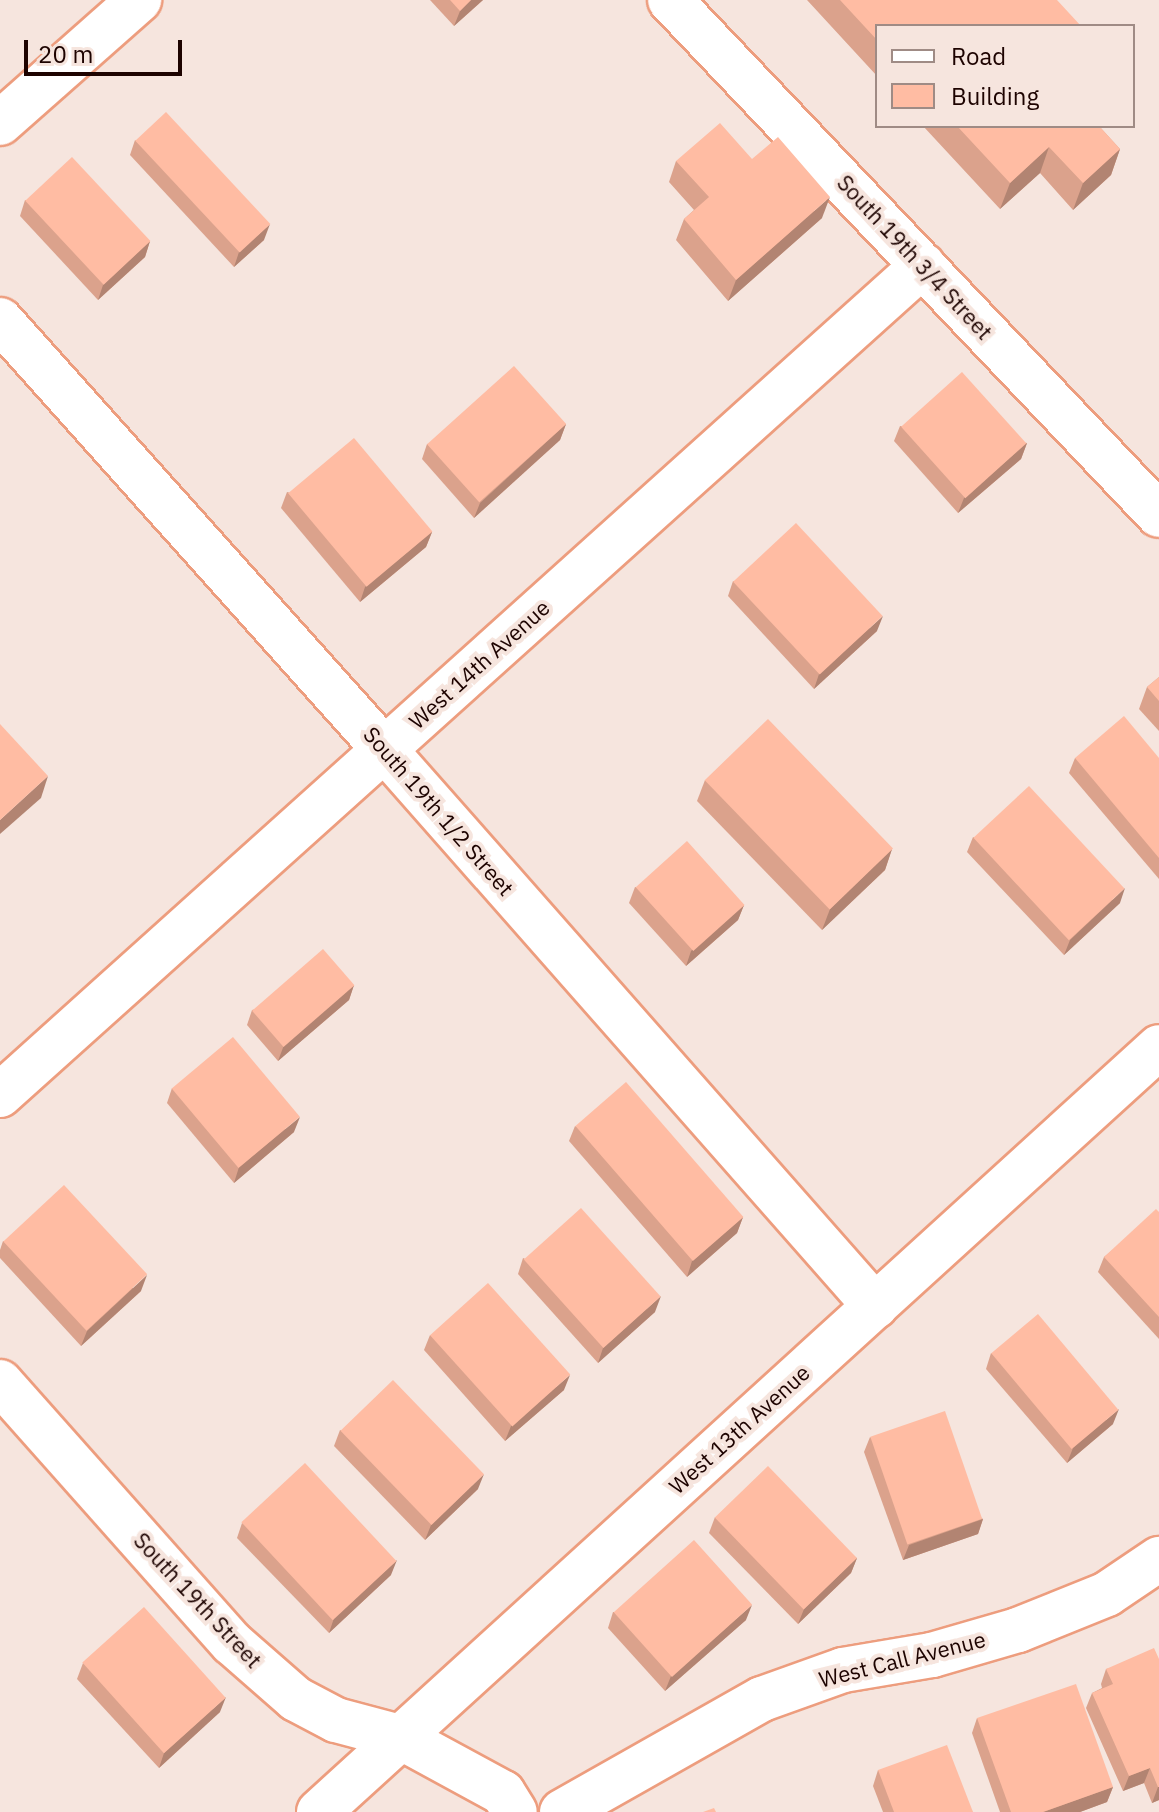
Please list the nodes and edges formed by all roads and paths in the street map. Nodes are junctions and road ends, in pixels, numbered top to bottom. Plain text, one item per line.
1 (139, 0) edge
2 (670, 0) edge
3 (0, 123) edge
4 (923, 265) junction
5 (0, 320) edge
6 (1159, 515) edge
7 (384, 749) junction
8 (1159, 1047) edge
9 (0, 1095) edge
10 (875, 1306) junction
11 (0, 1382) edge
12 (1159, 1559) edge
13 (400, 1737) junction
14 (319, 1812) edge
15 (515, 1812) edge
16 (562, 1812) edge

1 - 3 street
2 - 4 street, South 19th 3/4 Street
4 - 6 street, South 19th 3/4 Street
4 - 7 street, West 14th Avenue
5 - 7 street, South 19th 1/2 Street
7 - 9 street, West 14th Avenue
7 - 10 street, South 19th 1/2 Street
8 - 10 street, West 13th Avenue
10 - 13 street, West 13th Avenue
11 - 13 street, South 19th Street
12 - 16 street, West Call Avenue
13 - 14 street, West 13th Avenue
13 - 15 street, South 19th Street

